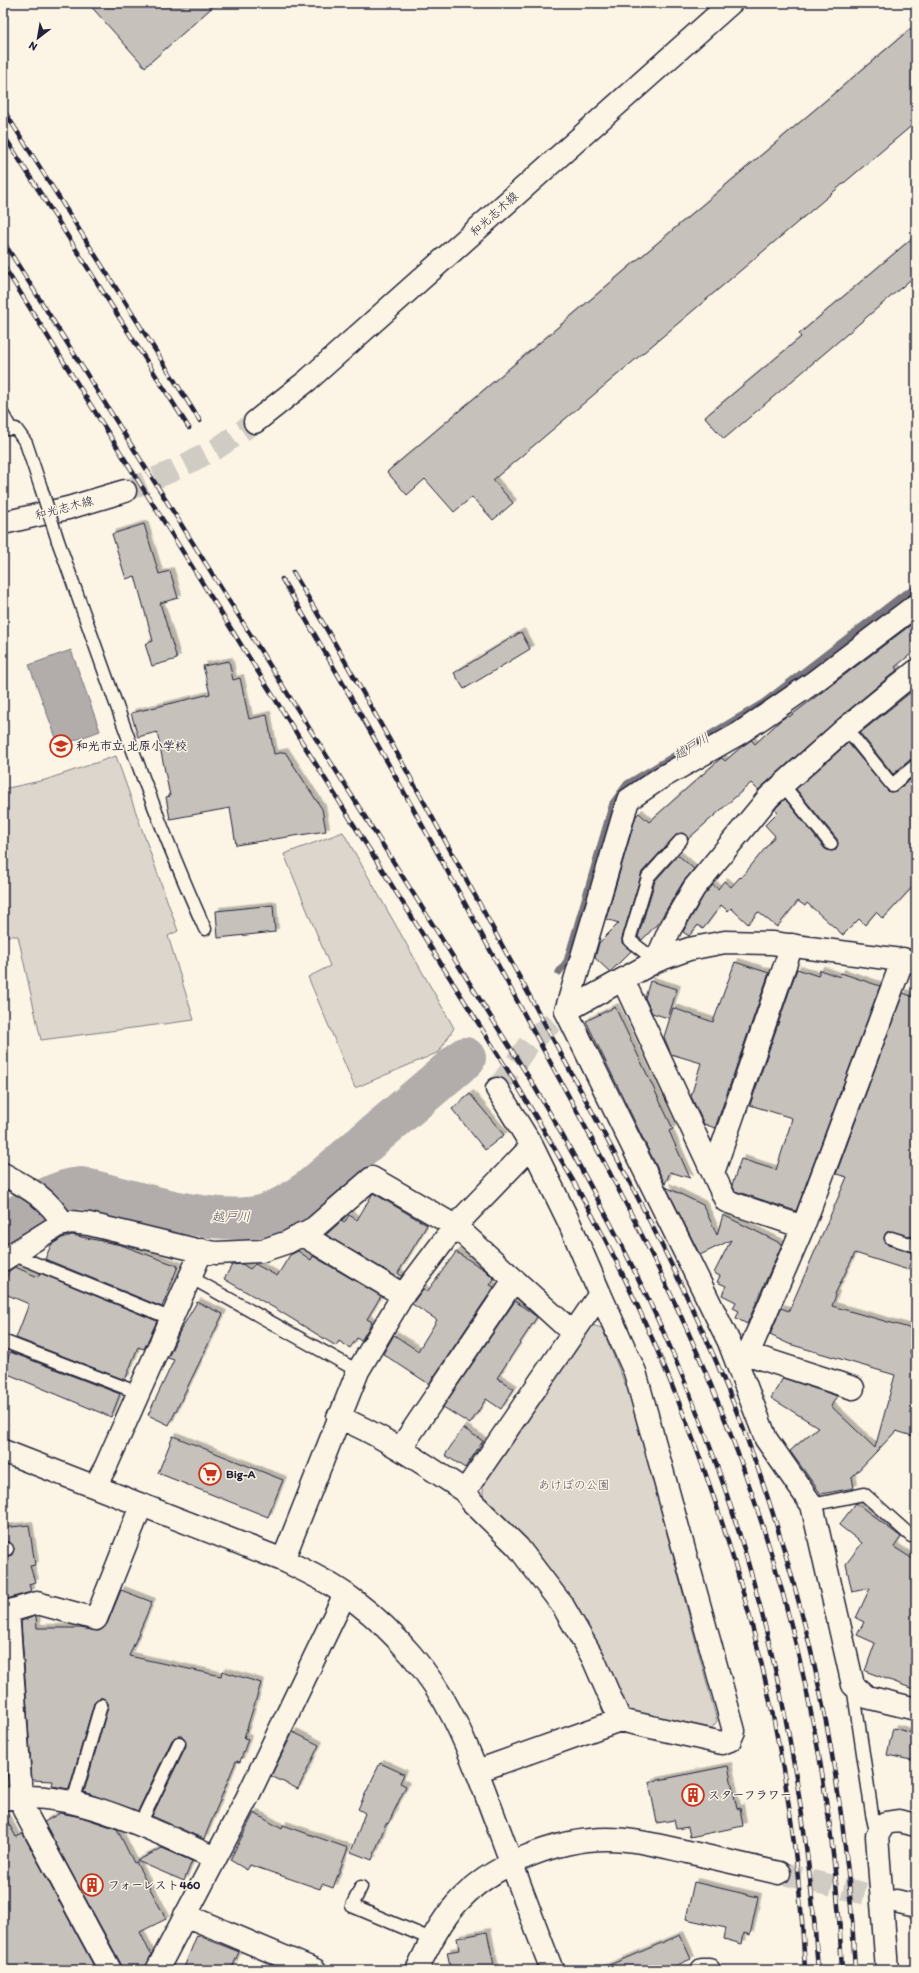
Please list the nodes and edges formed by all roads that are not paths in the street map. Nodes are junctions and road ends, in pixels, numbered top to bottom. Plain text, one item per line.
1 (731, 3) edge
2 (3, 415) edge
3 (255, 422) tunnel mouth
4 (7, 429) edge
5 (124, 492) tunnel mouth
6 (3, 522) edge
7 (916, 606) edge
8 (916, 671) edge
9 (846, 728) junction
10 (916, 764) edge
11 (783, 785) junction
12 (681, 840) dead end
13 (831, 844) dead end
14 (205, 929) dead end
15 (792, 945) junction
16 (910, 960) edge
17 (656, 961) junction
18 (623, 980) junction
19 (566, 1011) junction
20 (497, 1089) dead end
21 (532, 1146) junction
22 (713, 1173) junction
23 (3, 1174) edge
24 (58, 1216) junction
25 (455, 1226) junction
26 (803, 1227) junction
27 (301, 1234) junction
28 (891, 1238) dead end
29 (916, 1246) edge
30 (202, 1250) junction
31 (8, 1257) edge
32 (190, 1277) junction
33 (514, 1280) junction
34 (403, 1294) junction
35 (600, 1294) junction
36 (172, 1319) junction
37 (573, 1333) junction
38 (3, 1341) edge
39 (742, 1357) junction
40 (358, 1371) junction
41 (853, 1388) dead end
42 (138, 1393) junction
43 (338, 1417) junction
44 (400, 1449) junction
45 (3, 1450) edge
46 (95, 1486) junction
47 (465, 1491) junction
48 (141, 1506) junction
49 (812, 1506) junction
50 (916, 1535) edge
51 (283, 1560) junction
52 (345, 1594) junction
53 (5, 1612) edge
54 (853, 1685) junction
55 (101, 1705) dead end
56 (916, 1709) edge
57 (620, 1720) junction
58 (179, 1743) dead end
59 (477, 1771) junction
60 (12, 1798) edge
61 (73, 1802) junction
62 (140, 1824) junction
63 (916, 1825) edge
64 (877, 1836) junction
65 (216, 1858) junction
66 (512, 1863) junction
67 (779, 1873) tunnel mouth
68 (361, 1887) dead end
69 (185, 1915) junction
70 (431, 1940) junction
71 (110, 1970) edge
72 (157, 1970) edge
73 (315, 1970) edge
74 (417, 1970) edge
75 (552, 1970) edge
76 (702, 1970) edge
77 (709, 1970) edge
78 (888, 1970) edge

1 - 3 street, 和光志木線
2 - 4 lane
4 - 14 lane, bridge
5 - 6 street, 和光志木線
7 - 19 street
8 - 9 street
9 - 10 lane
9 - 11 street
11 - 13 lane
11 - 17 street
12 - 17 lane
15 - 16 street
15 - 17 street
15 - 22 street
16 - 26 street
17 - 18 street
18 - 19 street
18 - 22 street
19 - 39 street
20 - 21 street
21 - 25 street
21 - 35 street
22 - 26 street
23 - 24 street
24 - 30 street
24 - 31 street
25 - 27 street
25 - 33 street
25 - 34 street
26 - 39 street
27 - 30 street
27 - 34 street
28 - 29 lane
30 - 32 street
31 - 36 lane
32 - 36 street
32 - 40 lane
33 - 37 street
33 - 44 street
34 - 40 street
35 - 37 street
35 - 57 street
36 - 42 street
37 - 47 street
38 - 42 lane
39 - 41 street
39 - 49 street
40 - 43 street
42 - 46 street
43 - 44 street
43 - 51 street
44 - 47 street
45 - 46 street
46 - 48 street
47 - 57 street
48 - 51 street
48 - 53 street
49 - 50 lane
49 - 54 street
51 - 52 street
52 - 59 street
52 - 65 street
53 - 60 street
54 - 56 street
54 - 64 lane
55 - 61 lane
57 - 59 street
58 - 62 lane
59 - 66 street
60 - 61 street
60 - 71 street
61 - 62 street
62 - 65 street
63 - 64 street
64 - 78 street
65 - 69 street
66 - 67 street
66 - 70 street
66 - 75 street
68 - 70 lane
69 - 72 street
69 - 73 street
70 - 74 street
76 - 77 street

